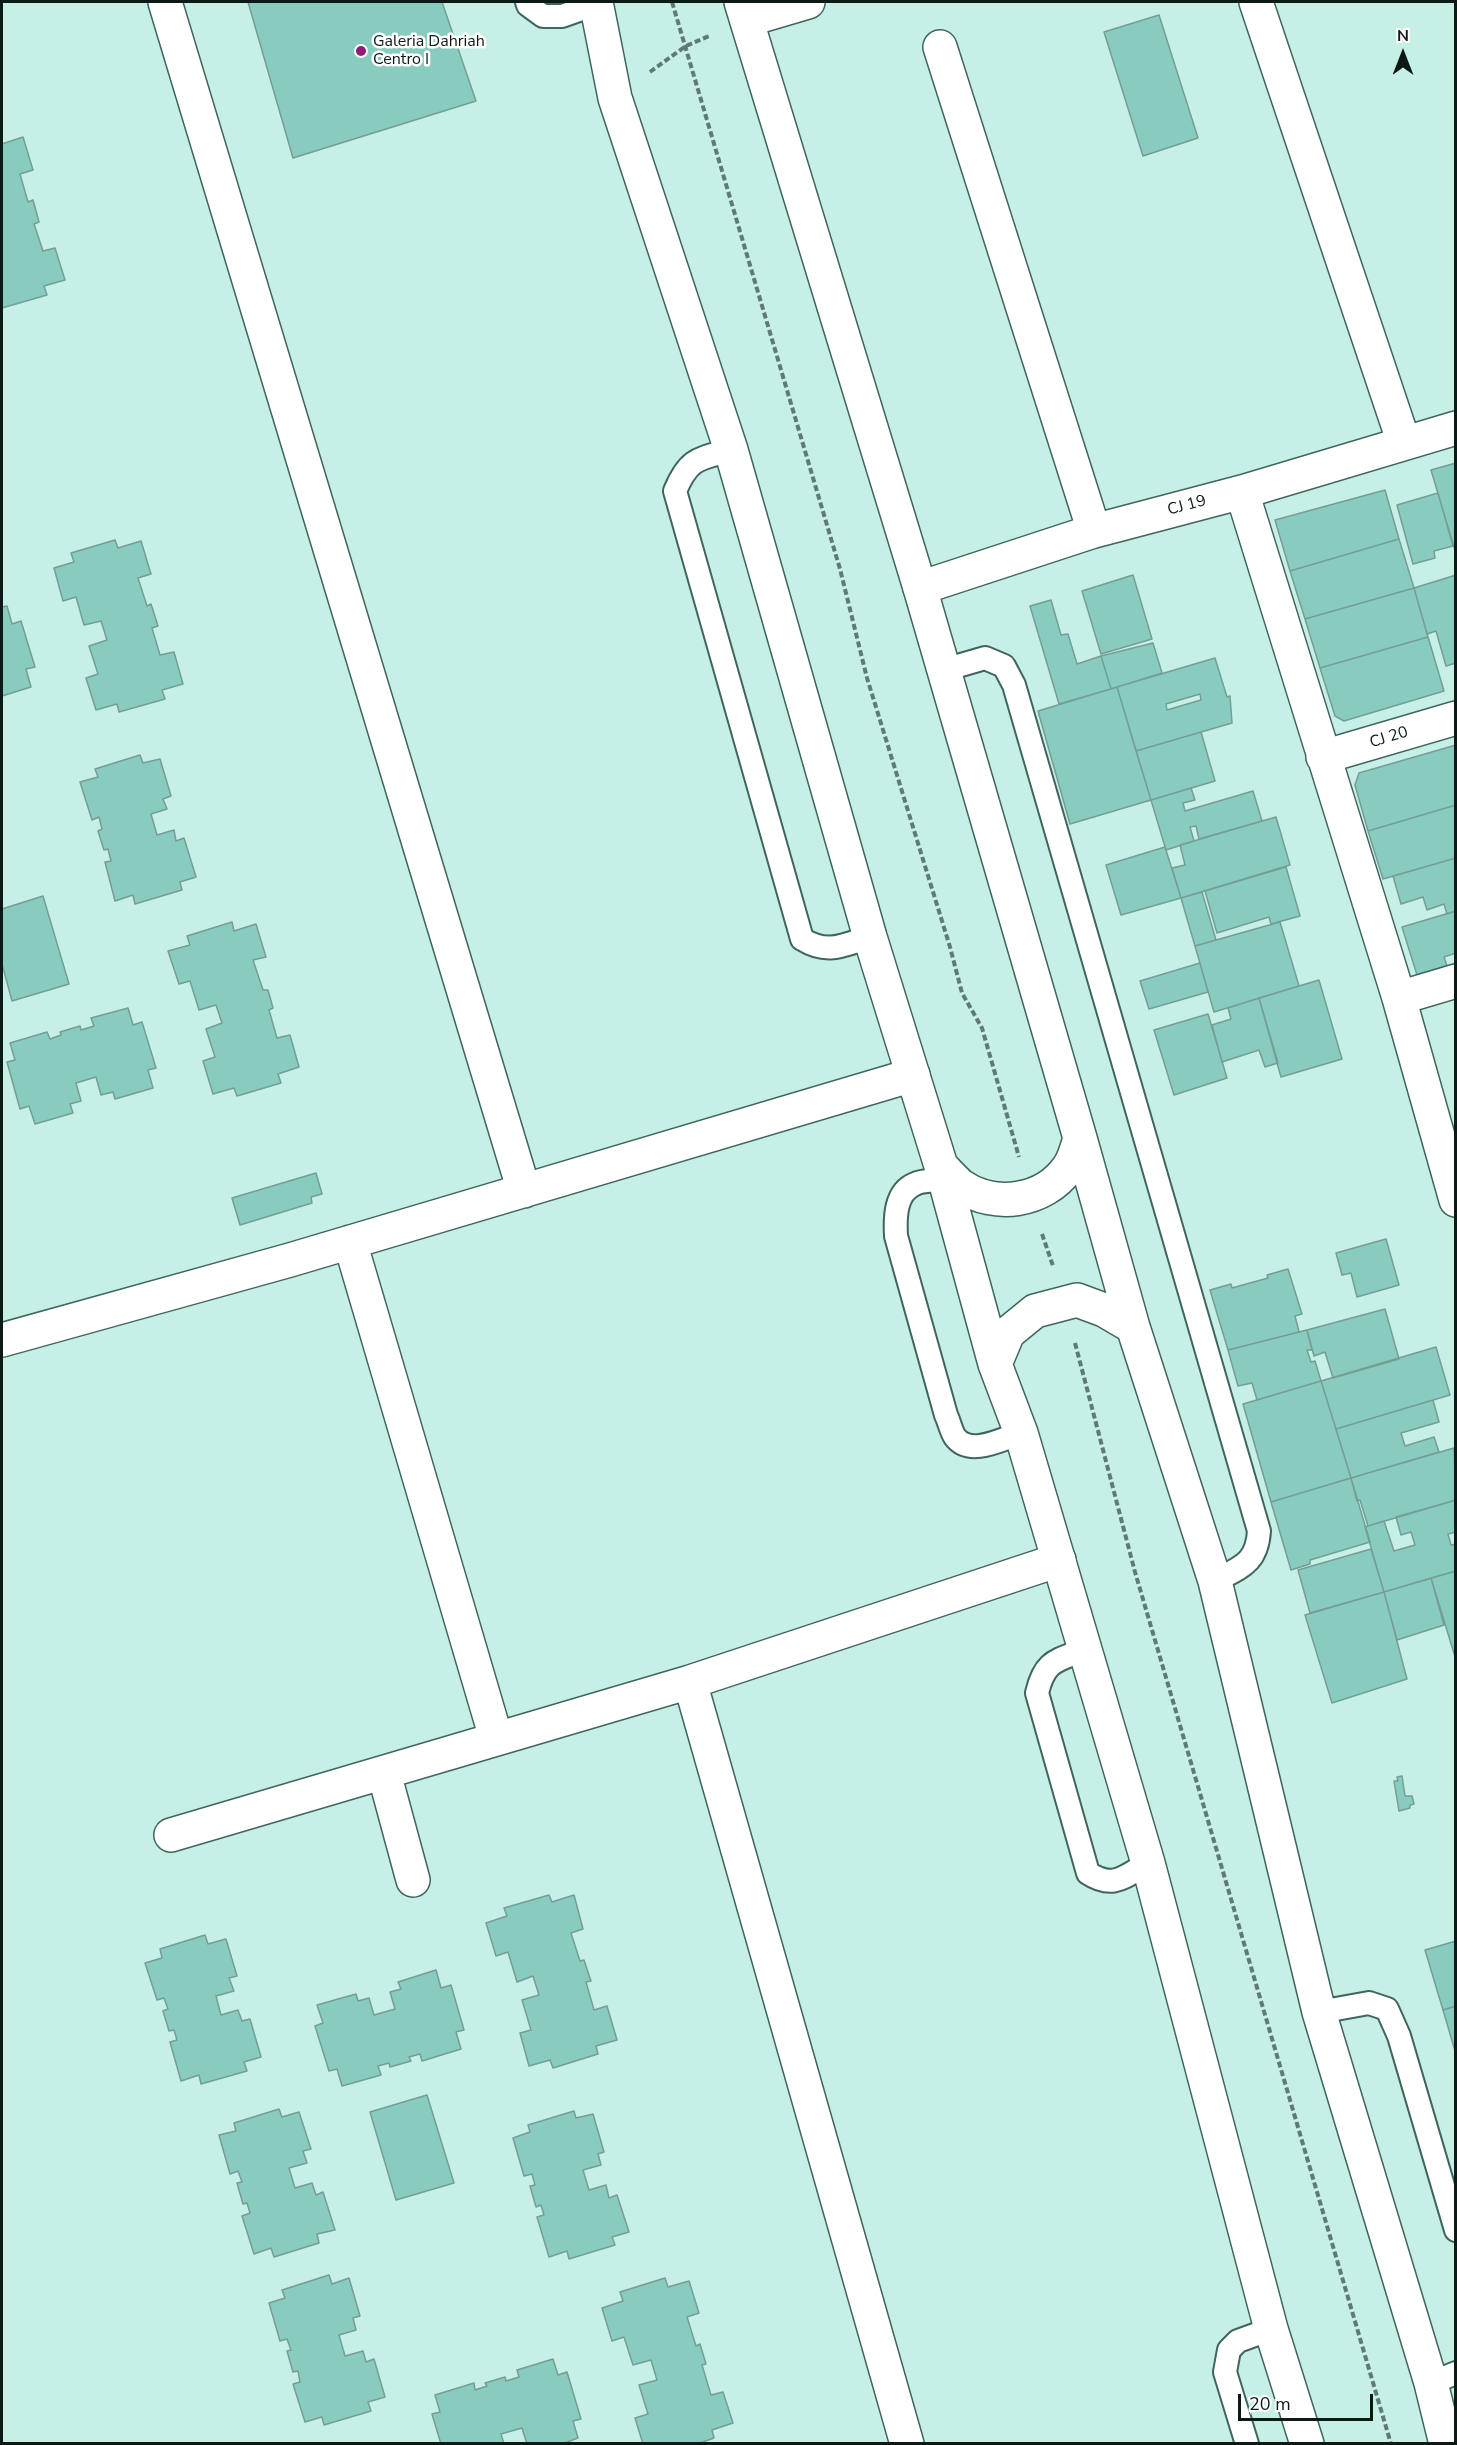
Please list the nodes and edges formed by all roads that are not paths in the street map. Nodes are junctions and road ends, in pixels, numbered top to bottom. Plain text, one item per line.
1 (165, 2) edge
2 (527, 2) edge
3 (808, 2) edge
4 (1256, 2) edge
5 (596, 3) edge
6 (744, 11) edge
7 (940, 47) dead end
8 (1455, 428) edge
9 (1404, 443) junction
10 (731, 450) junction
11 (1242, 492) junction
12 (1094, 531) junction
13 (920, 588) junction
14 (944, 670) junction
15 (1455, 718) edge
16 (1323, 757) junction
17 (870, 936) junction
18 (1455, 981) edge
19 (1399, 998) junction
20 (913, 1075) junction
21 (1080, 1138) junction
22 (942, 1173) junction
23 (524, 1191) junction
24 (1455, 1200) edge
25 (350, 1242) junction
26 (1132, 1327) junction
27 (2, 1340) edge
28 (995, 1364) junction
29 (1021, 1433) junction
30 (1059, 1560) junction
31 (1215, 1581) junction
32 (1086, 1650) junction
33 (690, 1682) junction
34 (496, 1738) junction
35 (384, 1773) junction
36 (171, 1835) dead end
37 (1149, 1863) junction
38 (413, 1880) dead end
39 (1319, 2012) junction
40 (1455, 2230) edge
41 (1271, 2329) junction
42 (1443, 2378) edge
43 (908, 2444) edge
44 (1247, 2444) edge
45 (1307, 2444) edge
46 (1446, 2444) edge

1 - 23 street
2 - 5 lane
3 - 6 street
4 - 9 street
5 - 10 street
6 - 13 street
7 - 12 street
8 - 9 street, CJ 19
9 - 11 street, CJ 19
10 - 17 street
10 - 17 lane
11 - 12 street, CJ 19
11 - 16 street
12 - 13 street, CJ 19
13 - 14 street
14 - 21 street
14 - 31 lane
15 - 16 street, CJ 20
16 - 19 street
17 - 20 street
18 - 19 street
19 - 24 street
20 - 22 street
20 - 23 street
21 - 22 street
21 - 26 street
22 - 28 street
22 - 29 lane
23 - 25 street
25 - 27 street
25 - 34 street
26 - 28 street
26 - 31 street
28 - 29 street
29 - 30 street
30 - 32 street
30 - 33 street
31 - 39 street
32 - 37 street
32 - 37 lane
33 - 34 street
33 - 43 street
34 - 35 street
35 - 36 street
35 - 38 street
37 - 41 street
39 - 40 lane
39 - 42 street
41 - 44 lane
41 - 45 street
42 - 46 street

